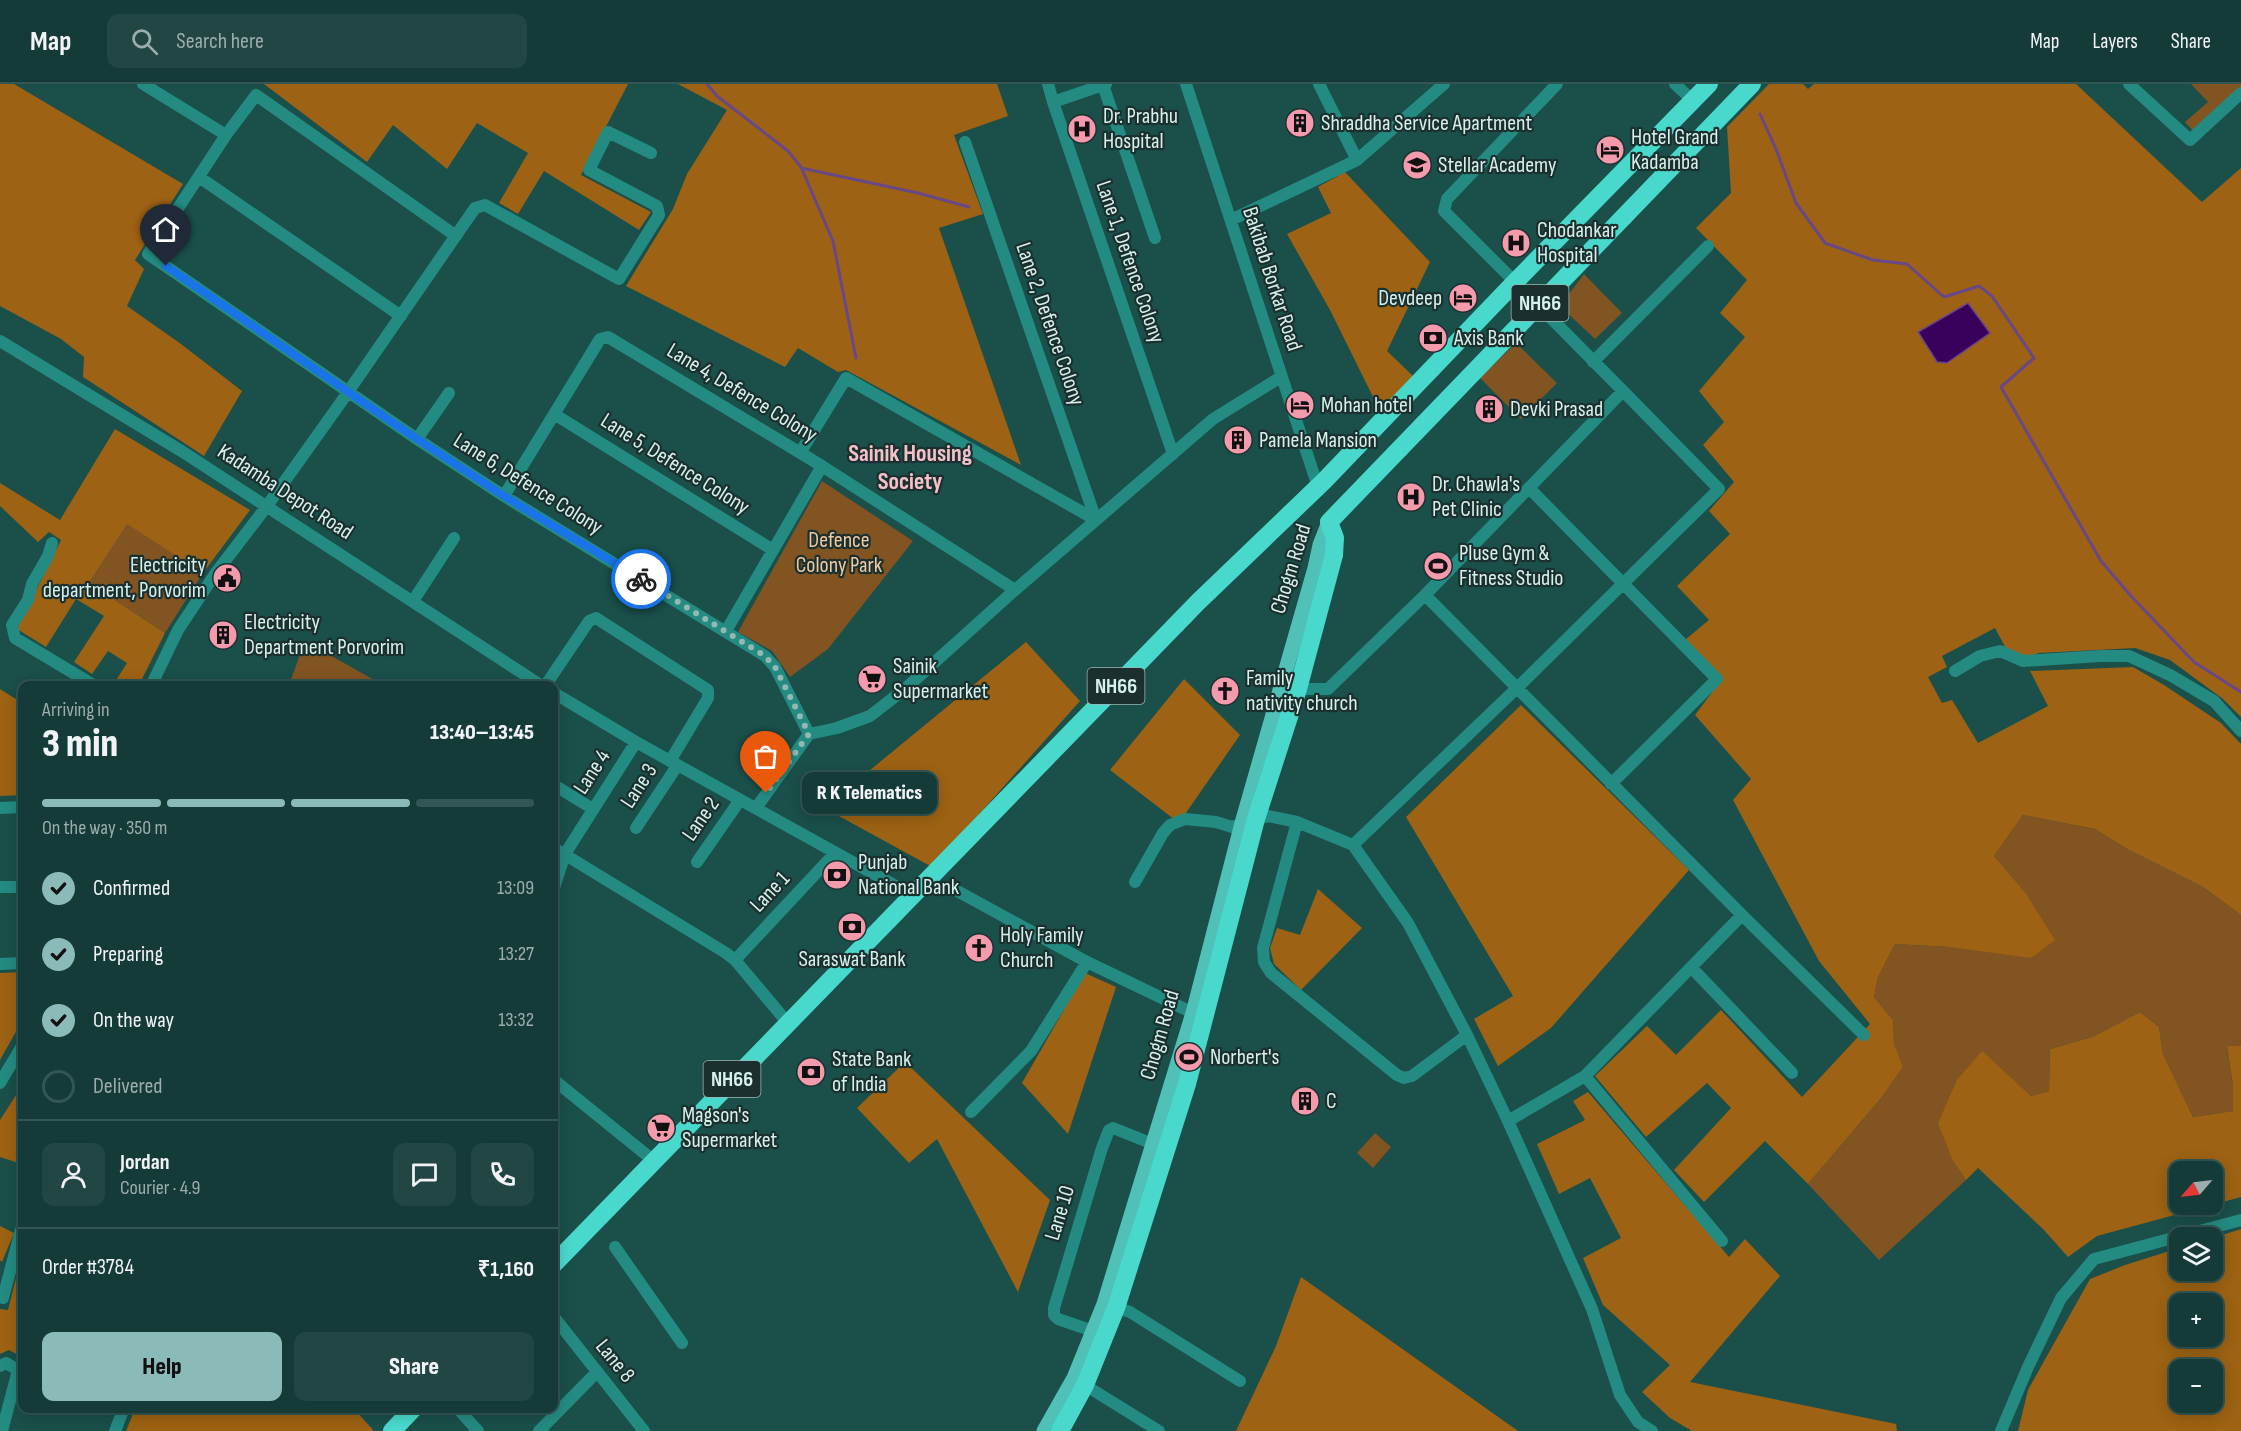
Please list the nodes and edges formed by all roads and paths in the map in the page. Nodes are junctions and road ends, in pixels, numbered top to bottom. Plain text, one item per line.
1 (143, 84) edge
2 (1048, 84) edge
3 (1105, 84) edge
4 (1186, 84) edge
5 (1319, 84) edge
6 (1444, 84) edge
7 (1557, 84) edge
8 (1675, 84) edge
9 (1709, 84) edge
10 (1752, 84) edge
11 (2134, 85) edge
12 (2241, 93) edge
13 (1693, 101) junction
14 (1053, 102) junction
15 (226, 135) junction
16 (965, 142) dead end
17 (651, 153) dead end
18 (1357, 160) junction
19 (199, 177) junction
20 (1231, 220) junction
21 (456, 236) junction
22 (1155, 238) dead end
23 (1708, 246) dead end
24 (1515, 282) junction
25 (1538, 305) junction
26 (401, 316) junction
27 (0, 341) edge
28 (1593, 362) junction
29 (1281, 377) junction
30 (1623, 391) junction
31 (347, 393) junction
32 (449, 393) dead end
33 (554, 414) junction
34 (417, 439) junction
35 (800, 453) junction
36 (1173, 454) junction
37 (822, 466) junction
38 (1318, 487) junction
39 (1529, 488) junction
40 (504, 496) junction
41 (267, 506) junction
42 (1096, 520) junction
43 (454, 538) dead end
44 (52, 543) dead end
45 (773, 550) junction
46 (1623, 583) junction
47 (1015, 590) junction
48 (1425, 595) junction
49 (413, 601) junction
50 (726, 631) junction
51 (1955, 671) dead end
52 (87, 681) edge
53 (153, 681) edge
54 (536, 681) edge
55 (547, 681) edge
56 (1290, 688) junction
57 (1517, 688) junction
58 (558, 695) edge
59 (2241, 731) edge
60 (809, 734) junction
61 (636, 742) junction
62 (674, 763) junction
63 (1611, 784) junction
64 (558, 787) edge
65 (740, 800) junction
66 (18, 807) edge
67 (0, 808) edge
68 (756, 808) junction
69 (593, 809) junction
70 (1249, 821) junction
71 (1296, 822) junction
72 (636, 828) dead end
73 (1353, 845) junction
74 (558, 850) edge
75 (835, 852) junction
76 (565, 854) junction
77 (697, 862) dead end
78 (558, 876) edge
79 (1135, 882) dead end
80 (0, 887) edge
81 (18, 887) edge
82 (959, 892) dead end
83 (912, 895) junction
84 (1742, 915) junction
85 (735, 960) junction
86 (1088, 962) junction
87 (18, 963) edge
88 (0, 964) edge
89 (1691, 967) junction
90 (1193, 1013) junction
91 (787, 1022) junction
92 (1467, 1035) junction
93 (1864, 1035) dead end
94 (18, 1053) edge
95 (1792, 1073) dead end
96 (1585, 1076) junction
97 (0, 1083) edge
98 (558, 1083) edge
99 (970, 1112) dead end
100 (1508, 1120) junction
101 (1153, 1144) junction
102 (654, 1161) junction
103 (2241, 1220) edge
104 (18, 1237) edge
105 (1722, 1241) dead end
106 (615, 1247) dead end
107 (558, 1260) edge
108 (3, 1278) edge
109 (3, 1298) dead end
110 (1110, 1306) junction
111 (558, 1322) edge
112 (1093, 1330) junction
113 (682, 1343) dead end
114 (0, 1366) edge
115 (597, 1372) junction
116 (1080, 1381) junction
117 (1240, 1382) dead end
118 (558, 1412) edge
119 (122, 1413) edge
120 (409, 1413) edge
121 (462, 1413) edge
122 (557, 1413) edge
123 (1638, 1426) edge
124 (2, 1431) edge
125 (115, 1431) edge
126 (392, 1431) edge
127 (478, 1431) edge
128 (539, 1431) edge
129 (644, 1431) edge
130 (1044, 1431) edge
131 (1060, 1431) edge
132 (1159, 1431) edge
133 (1652, 1431) edge
134 (2001, 1431) edge

1 - 15 street
2 - 14 street, Lane 1, Defence Colony
3 - 14 street
3 - 22 street
4 - 20 street, Bakibab Borkar Road
5 - 18 street
6 - 18 street
7 - 24 street
8 - 13 street
9 - 13 highway, NH66
10 - 25 highway, NH66
11 - 12 street
13 - 24 highway, NH66
14 - 36 street, Lane 1, Defence Colony
15 - 19 street
15 - 21 street
16 - 42 street, Lane 2, Defence Colony
17 - 21 street
18 - 20 street
19 - 26 street
19 - 31 street, Lane 6, Defence Colony
20 - 29 street, Bakibab Borkar Road
21 - 26 street
23 - 28 street
24 - 38 highway, NH66
25 - 28 street
25 - 56 highway, Chogm Road / NH66
26 - 31 street
27 - 41 street, Kadamba Depot Road
28 - 30 street
29 - 36 street
29 - 38 street, Bakibab Borkar Road
30 - 39 street
30 - 46 street
31 - 34 street, Lane 6, Defence Colony
31 - 41 street
32 - 34 street
33 - 35 street, Lane 4, Defence Colony
33 - 40 street, Lane 4, Defence Colony
33 - 45 street, Lane 5, Defence Colony
34 - 40 street, Lane 6, Defence Colony
35 - 37 street, Lane 4, Defence Colony
35 - 42 street
36 - 42 street
37 - 45 street
37 - 47 street, Lane 4, Defence Colony
38 - 83 highway, NH66
39 - 46 street
39 - 48 street
40 - 50 street, Lane 6, Defence Colony
41 - 49 street, Kadamba Depot Road
41 - 53 street
42 - 47 street
43 - 49 street
44 - 52 street
45 - 50 street
46 - 57 street
46 - 63 street
47 - 60 street
48 - 56 street
48 - 57 street
49 - 54 street, Kadamba Depot Road
50 - 60 street, Lane 6, Defence Colony
51 - 59 street
55 - 62 street, Lane 3
56 - 70 highway, Chogm Road
57 - 63 street
57 - 73 street
58 - 61 street
60 - 68 street
61 - 62 street
61 - 69 street, Lane 4
62 - 65 street
62 - 72 street, Lane 3
63 - 84 street
64 - 69 street
65 - 68 street
65 - 77 street, Lane 2
66 - 67 street
68 - 75 street
69 - 76 street, Lane 4
70 - 71 street
70 - 79 street
70 - 90 main road, Chogm Road
70 - 110 highway, Chogm Road
71 - 73 street
71 - 92 street
73 - 92 street
74 - 76 street
75 - 83 street
75 - 85 street, Lane 1
76 - 78 street, Lane 4
76 - 85 street
80 - 81 street
82 - 86 street
83 - 91 highway, NH66
84 - 89 street
84 - 93 street
85 - 91 street
86 - 90 street
86 - 99 street
87 - 88 street
89 - 95 street
89 - 96 street
90 - 101 main road, Chogm Road
91 - 102 highway, NH66
92 - 100 street
94 - 97 street
96 - 100 street
96 - 105 street
98 - 102 street
100 - 123 street
101 - 110 main road, Chogm Road
101 - 112 street, Lane 10
102 - 107 highway, NH66
103 - 134 street
104 - 108 street
106 - 113 street
108 - 109 street
110 - 112 main road, Chogm Road
110 - 116 highway, Chogm Road
110 - 117 street
111 - 115 street, Lane 8
112 - 116 main road, Chogm Road
114 - 124 street
115 - 118 street
115 - 129 street, Lane 8
116 - 130 main road, Chogm Road
116 - 131 highway, Chogm Road
116 - 132 street
119 - 125 street
120 - 126 highway
121 - 127 street
122 - 128 street
123 - 133 street

